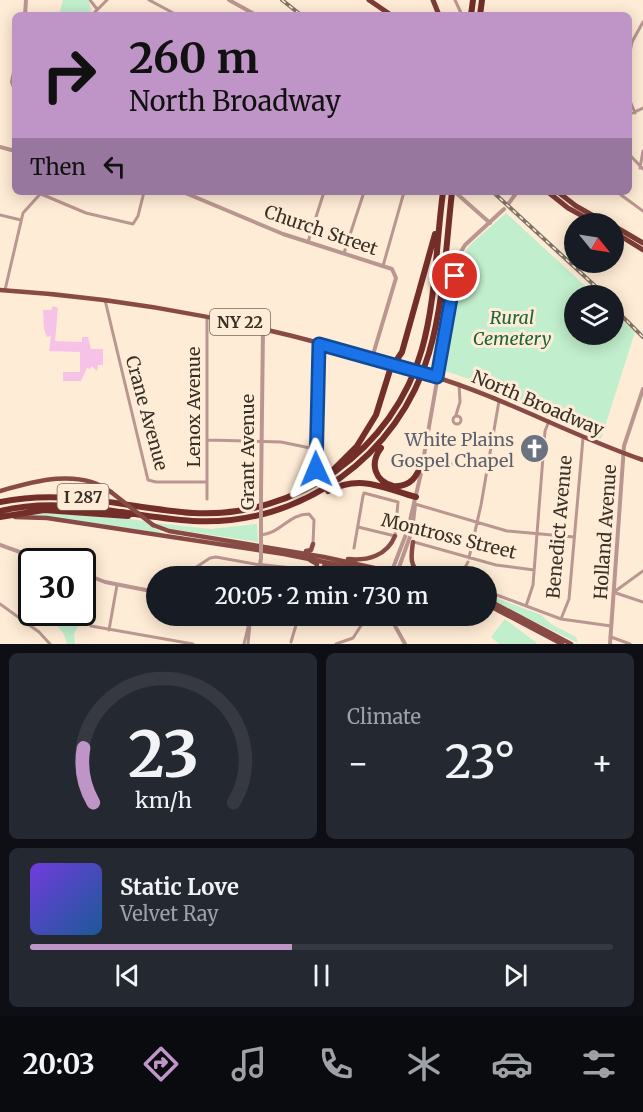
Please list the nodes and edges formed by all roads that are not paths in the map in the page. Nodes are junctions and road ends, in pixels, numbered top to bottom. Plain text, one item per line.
1 (90, 0) edge
2 (107, 0) edge
3 (149, 0) edge
4 (229, 0) edge
5 (369, 0) edge
6 (97, 9) junction
7 (94, 12) edge
8 (171, 12) edge
9 (251, 12) edge
10 (387, 12) edge
11 (643, 22) edge
12 (632, 42) edge
13 (632, 106) edge
14 (643, 108) edge
15 (635, 113) junction
16 (632, 114) edge
17 (643, 152) edge
18 (632, 158) edge
19 (642, 169) edge
20 (40, 195) edge
21 (46, 195) edge
22 (143, 195) edge
23 (192, 195) edge
24 (323, 195) edge
25 (363, 195) edge
26 (403, 195) edge
27 (443, 195) edge
28 (453, 195) edge
29 (457, 195) edge
30 (515, 195) edge
31 (551, 195) edge
32 (562, 195) edge
33 (621, 195) edge
34 (510, 202) dead end
35 (441, 206) junction
36 (504, 209) dead end
37 (643, 211) edge
38 (577, 213) edge
39 (589, 213) edge
40 (0, 215) edge
41 (21, 220) junction
42 (490, 224) junction
43 (624, 234) edge
44 (624, 237) edge
45 (308, 242) junction
46 (642, 247) edge
47 (344, 253) junction
48 (383, 266) junction
49 (3, 290) edge
50 (106, 298) junction
51 (207, 315) junction
52 (263, 328) junction
53 (319, 344) junction
54 (372, 359) junction
55 (395, 364) junction
56 (437, 377) junction
57 (459, 384) junction
58 (468, 387) junction
59 (643, 389) edge
60 (459, 394) junction
61 (500, 399) junction
62 (456, 415) dead end
63 (549, 421) junction
64 (584, 438) junction
65 (207, 440) junction
66 (261, 441) junction
67 (382, 441) junction
68 (315, 449) junction
69 (624, 453) junction
70 (423, 460) junction
71 (643, 460) edge
72 (462, 466) dead end
73 (316, 469) dead end
74 (207, 482) junction
75 (391, 486) junction
76 (0, 491) edge
77 (299, 493) junction
78 (318, 493) junction
79 (417, 495) junction
80 (207, 499) dead end
81 (0, 502) edge
82 (415, 504) junction
83 (0, 511) edge
84 (0, 518) edge
85 (164, 518) junction
86 (477, 523) junction
87 (358, 527) junction
88 (537, 534) junction
89 (261, 535) junction
90 (395, 536) junction
91 (574, 537) junction
92 (409, 541) junction
93 (313, 544) junction
94 (0, 545) edge
95 (354, 548) dead end
96 (18, 551) edge
97 (284, 552) junction
98 (328, 558) junction
99 (468, 560) junction
100 (341, 562) junction
101 (260, 565) junction
102 (198, 566) edge
103 (266, 566) edge
104 (318, 566) edge
105 (325, 566) edge
106 (356, 566) edge
107 (361, 566) edge
108 (394, 566) edge
109 (400, 566) edge
110 (413, 566) edge
111 (465, 566) edge
112 (534, 570) junction
113 (643, 571) edge
114 (96, 578) edge
115 (117, 585) junction
116 (146, 590) edge
117 (614, 592) junction
118 (497, 595) edge
119 (643, 602) edge
120 (0, 604) edge
121 (526, 606) junction
122 (497, 608) edge
123 (497, 608) edge
124 (561, 619) junction
125 (91, 626) dead end
126 (249, 626) edge
127 (296, 626) edge
128 (361, 626) edge
129 (394, 626) edge
130 (611, 626) junction
131 (109, 630) junction
132 (611, 637) junction
133 (291, 642) dead end
134 (350, 642) edge
135 (50, 644) edge
136 (193, 644) edge
137 (246, 644) edge
138 (336, 644) edge
139 (405, 644) edge
140 (562, 644) edge
141 (570, 644) edge
142 (610, 644) edge
143 (630, 644) edge

1 - 6 street
2 - 6 street
3 - 8 street
4 - 9 street
5 - 10 highway
6 - 7 street
11 - 12 street
13 - 15 street
14 - 15 street
15 - 16 street
17 - 19 street
18 - 19 street
20 - 41 street
21 - 22 street
23 - 45 street, Church Street
24 - 45 street
25 - 47 street
26 - 48 street
27 - 35 highway, I 287
28 - 67 highway, I 287
29 - 42 street
30 - 34 street
31 - 38 highway
32 - 39 highway
33 - 37 street
35 - 55 highway
35 - 77 highway, I 287
36 - 42 street
40 - 41 street
41 - 49 street
42 - 56 street
43 - 46 highway
44 - 46 highway
45 - 47 street, Church Street
47 - 48 street, Church Street
48 - 54 street
49 - 50 main road, North Broadway / NY 22
50 - 51 main road, North Broadway / NY 22
50 - 74 street, Crane Avenue
51 - 52 main road, North Broadway / NY 22
51 - 65 street, Lenox Avenue
52 - 53 main road, North Broadway / NY 22
52 - 66 street, Grant Avenue
53 - 54 main road, North Broadway / NY 22
53 - 68 street
54 - 55 main road, North Broadway / NY 22
55 - 56 main road, North Broadway / NY 22, bridge
55 - 77 highway
56 - 57 main road, North Broadway / NY 22
56 - 70 street
57 - 58 main road, North Broadway / NY 22
57 - 60 street
58 - 60 street
58 - 61 main road, North Broadway / NY 22
59 - 69 street, Holland Avenue
60 - 62 street
61 - 63 main road, North Broadway / NY 22
61 - 86 street
63 - 64 main road, North Broadway / NY 22
63 - 88 street
64 - 69 main road, North Broadway / NY 22
64 - 91 street, Benedict Avenue
65 - 66 street
65 - 74 street, Lenox Avenue
66 - 68 street
66 - 89 street, Grant Avenue, bridge
67 - 75 highway
67 - 78 highway, I 287
68 - 73 street
69 - 71 main road, North Broadway / NY 22
69 - 117 street, Holland Avenue
70 - 72 street
70 - 75 highway
70 - 79 street
74 - 80 street, Lenox Avenue
75 - 79 highway
76 - 97 main road, bridge
77 - 81 highway, I 287
78 - 79 highway
78 - 85 highway, I 287
79 - 82 street
82 - 86 street
82 - 92 street
82 - 92 street
83 - 85 highway, I 287
84 - 85 highway
84 - 97 main road
86 - 88 street
86 - 99 street
87 - 90 street, Montross Street
87 - 90 street
87 - 95 street
88 - 91 street
88 - 112 street
89 - 93 street
89 - 101 street, Grant Avenue, bridge
90 - 92 street, Montross Street
90 - 100 main road
91 - 124 street, Benedict Avenue
92 - 99 street, Montross Street
92 - 108 street, bridge
92 - 109 street, bridge
92 - 110 main road
93 - 97 main road
93 - 98 main road
94 - 96 street
97 - 98 main road
97 - 100 main road
97 - 104 main road
98 - 100 main road
99 - 111 street
99 - 112 street, Montross Street
100 - 105 main road
100 - 106 main road
100 - 107 main road
101 - 102 street
101 - 103 street
112 - 121 street
113 - 117 street
114 - 115 street
115 - 116 street
115 - 131 street
117 - 119 street
117 - 130 street, Holland Avenue
118 - 121 street
120 - 135 street
121 - 124 street
122 - 140 main road
123 - 141 main road
124 - 130 street
125 - 131 street
126 - 137 street
127 - 133 street
128 - 134 street
129 - 139 street
130 - 132 street, Holland Avenue
131 - 136 street
132 - 142 street, Holland Avenue
132 - 143 street
134 - 138 street

